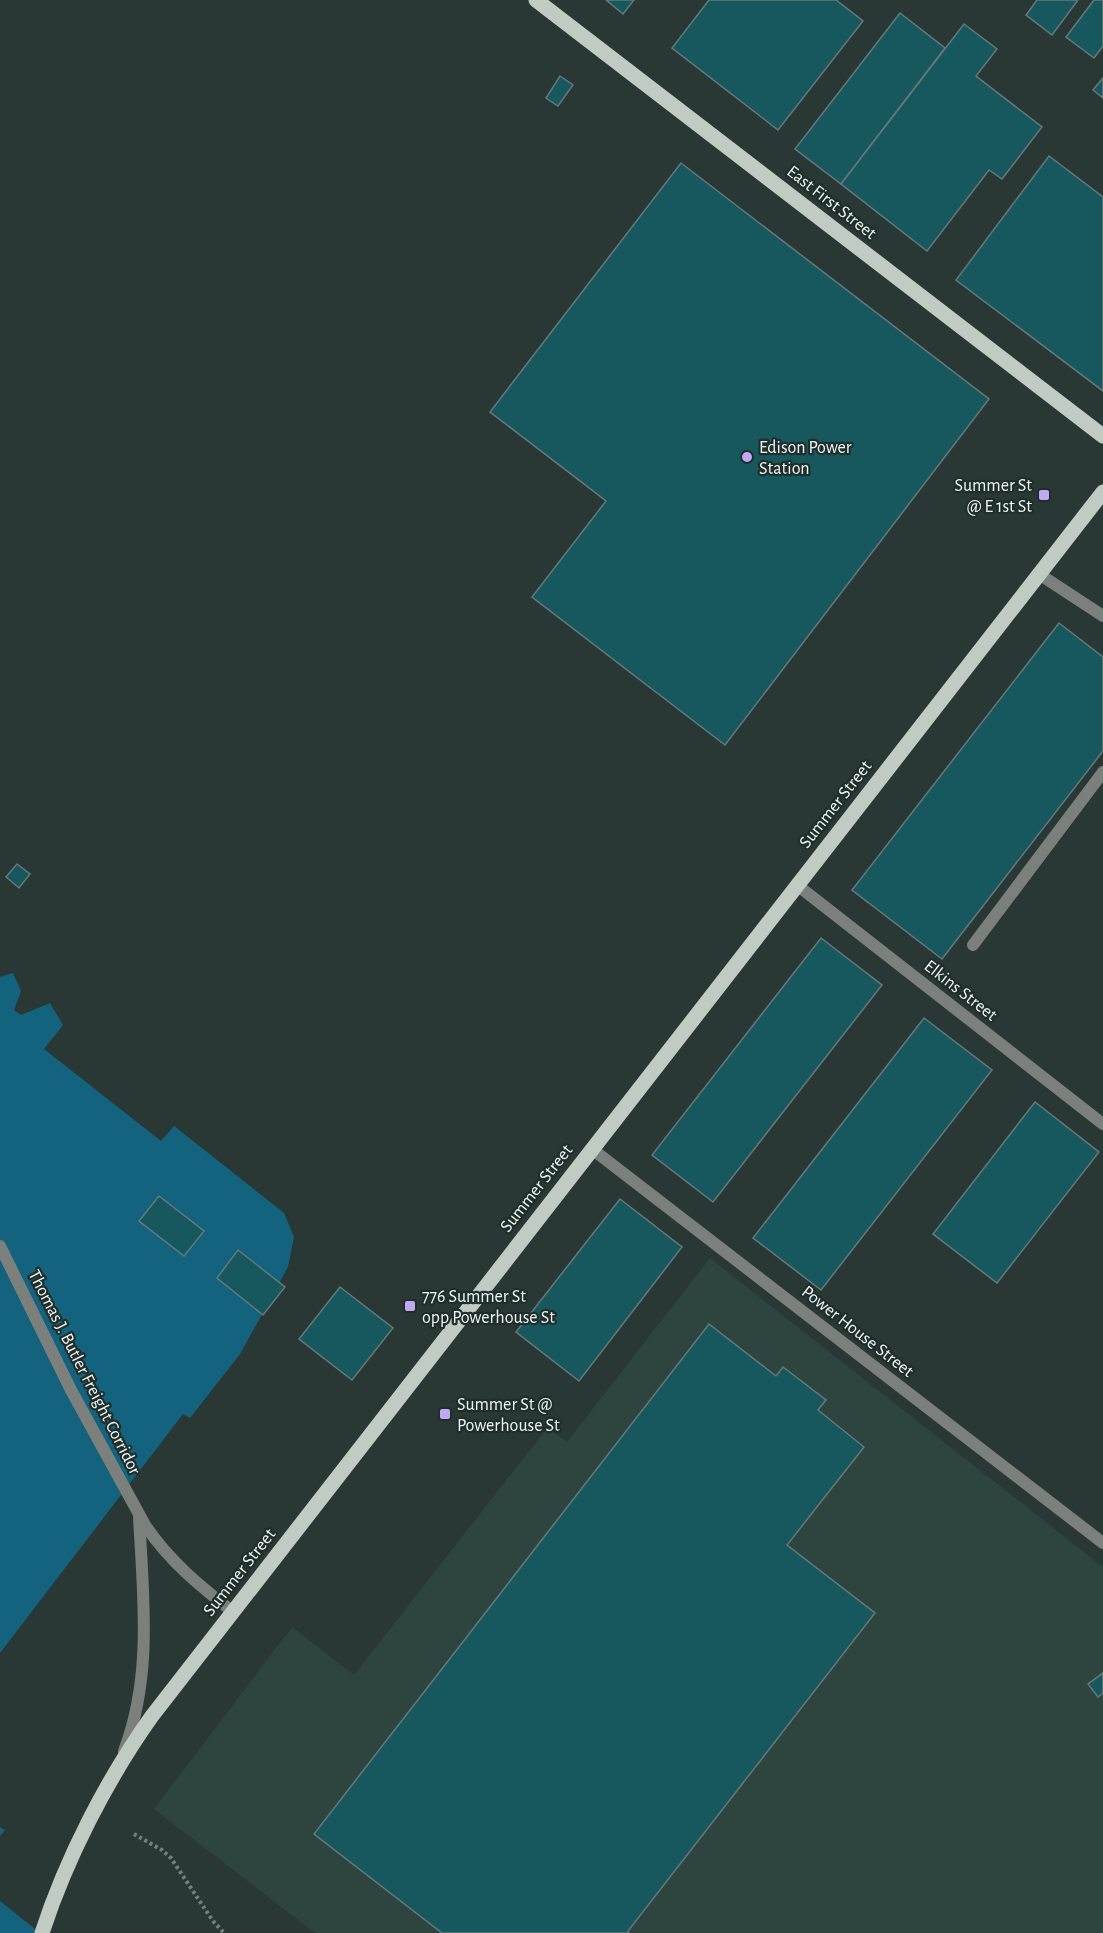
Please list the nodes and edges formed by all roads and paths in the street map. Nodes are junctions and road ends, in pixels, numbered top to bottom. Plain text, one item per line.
1 (536, 0) edge
2 (1103, 436) edge
3 (1103, 492) edge
4 (1039, 574) junction
5 (1103, 616) edge
6 (1103, 772) edge
7 (797, 885) junction
8 (973, 945) dead end
9 (1103, 1124) edge
10 (592, 1149) junction
11 (0, 1246) edge
12 (139, 1515) junction
13 (1103, 1543) edge
14 (233, 1612) junction
15 (117, 1770) junction
16 (134, 1834) dead end
17 (42, 1933) edge
18 (224, 1933) edge

1 - 2 main road, East First Street
3 - 4 main road, Summer Street
4 - 5 street
4 - 7 main road, Summer Street
6 - 8 street
7 - 9 street, Elkins Street
7 - 10 main road, Summer Street
10 - 13 street, Power House Street
10 - 14 main road, Summer Street
11 - 12 street, Thomas J. Butler Freight Corridor
12 - 14 street, Thomas J. Butler Freight Corridor
12 - 15 street, Thomas J. Butler Freight Corridor
14 - 15 main road, Summer Street
15 - 17 main road, Summer Street
16 - 18 path

